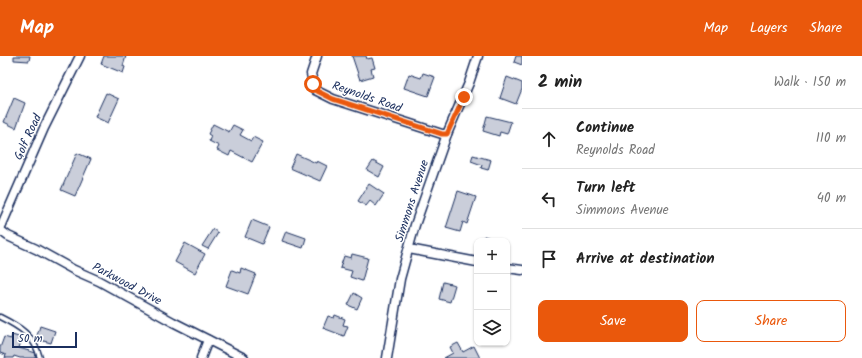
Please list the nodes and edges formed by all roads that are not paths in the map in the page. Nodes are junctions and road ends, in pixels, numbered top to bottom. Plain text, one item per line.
1 (80, 56) edge
2 (317, 56) edge
3 (478, 56) edge
4 (447, 134) junction
5 (0, 229) edge
6 (409, 249) junction
7 (474, 261) edge
8 (510, 268) edge
9 (522, 270) edge
10 (0, 317) edge
11 (208, 340) junction
12 (40, 358) edge
13 (201, 358) edge
14 (244, 358) edge
15 (386, 358) edge

1 - 5 street, Golf Road
2 - 4 street, Reynolds Road
3 - 4 street, Simmons Avenue
4 - 6 street, Simmons Avenue
5 - 11 street, Parkwood Drive
6 - 7 street
6 - 15 street, Simmons Avenue
8 - 9 street
10 - 12 lane
11 - 13 street
11 - 14 street, Parkwood Drive

